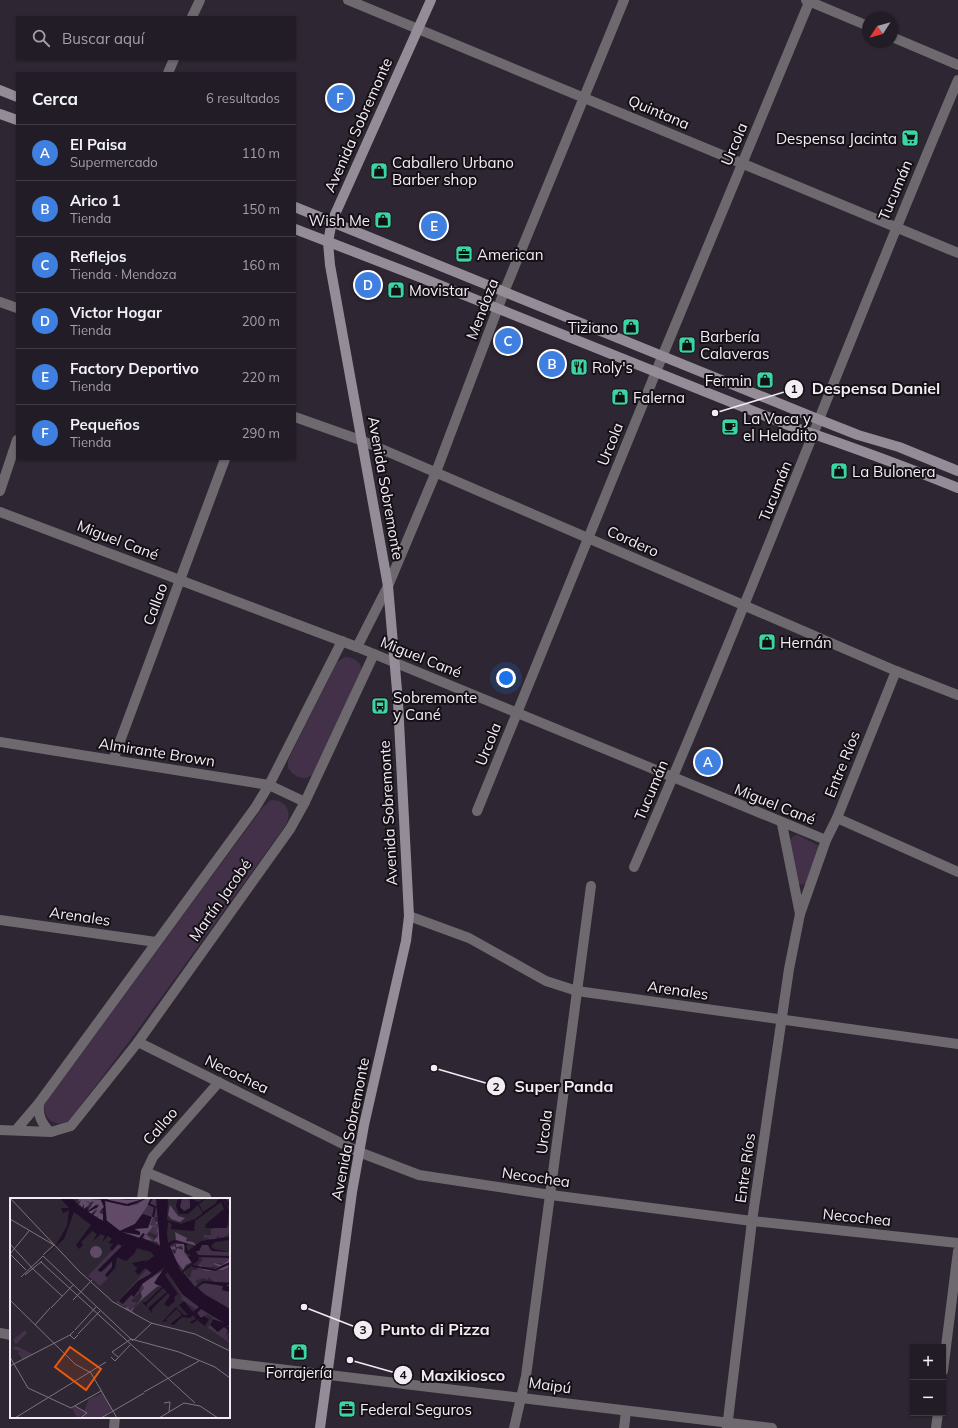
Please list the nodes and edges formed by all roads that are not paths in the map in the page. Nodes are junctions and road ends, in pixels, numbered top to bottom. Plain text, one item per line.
1 (200, 0) edge
2 (348, 0) edge
3 (431, 0) edge
4 (624, 0) edge
5 (809, 1) edge
6 (192, 16) edge
7 (862, 23) edge
8 (418, 28) junction
9 (898, 40) edge
10 (174, 60) edge
11 (958, 65) edge
12 (168, 72) edge
13 (958, 80) edge
14 (0, 90) edge
15 (16, 97) edge
16 (586, 97) junction
17 (0, 114) edge
18 (16, 120) edge
19 (742, 163) junction
20 (296, 207) edge
21 (332, 221) junction
22 (896, 227) junction
23 (296, 229) edge
24 (328, 242) junction
25 (958, 253) edge
26 (504, 292) junction
27 (0, 302) edge
28 (16, 308) edge
29 (498, 308) junction
30 (662, 357) junction
31 (656, 372) junction
32 (296, 417) edge
33 (820, 420) junction
34 (814, 434) junction
35 (363, 441) junction
36 (16, 443) edge
37 (226, 460) edge
38 (958, 471) edge
39 (436, 472) junction
40 (958, 488) edge
41 (0, 491) edge
42 (0, 512) edge
43 (588, 538) junction
44 (180, 580) junction
45 (388, 586) junction
46 (745, 606) junction
47 (342, 641) junction
48 (357, 647) junction
49 (374, 654) junction
50 (395, 662) junction
51 (896, 671) junction
52 (958, 695) edge
53 (517, 713) junction
54 (0, 742) edge
55 (113, 760) junction
56 (673, 778) junction
57 (269, 786) junction
58 (305, 802) junction
59 (477, 811) dead end
60 (837, 818) junction
61 (782, 824) junction
62 (826, 840) junction
63 (634, 867) dead end
64 (958, 872) edge
65 (590, 886) dead end
66 (800, 914) junction
67 (409, 916) junction
68 (0, 920) edge
69 (156, 942) junction
70 (578, 991) junction
71 (782, 1019) junction
72 (138, 1042) junction
73 (958, 1044) edge
74 (219, 1082) junction
75 (39, 1103) junction
76 (0, 1130) edge
77 (16, 1130) junction
78 (49, 1132) junction
79 (359, 1152) junction
80 (146, 1172) junction
81 (551, 1195) junction
82 (206, 1197) dead end
83 (142, 1198) edge
84 (752, 1221) junction
85 (958, 1243) edge
86 (958, 1251) edge
87 (0, 1333) edge
88 (10, 1335) edge
89 (946, 1347) edge
90 (230, 1363) edge
91 (327, 1374) junction
92 (522, 1397) junction
93 (626, 1411) junction
94 (938, 1416) edge
95 (115, 1418) edge
96 (727, 1425) edge
97 (114, 1428) edge
98 (320, 1428) edge
99 (514, 1428) edge
100 (624, 1428) edge
101 (772, 1428) edge
102 (936, 1428) edge

1 - 6 street
2 - 8 street, Quintana
3 - 8 main road, Avenida Sobremonte
4 - 16 street, Mendoza
5 - 7 street
5 - 19 street, Urcola
8 - 16 street, Quintana
8 - 21 main road, Avenida Sobremonte
9 - 11 street
10 - 12 street
13 - 22 street, Tucumán
14 - 15 main road
16 - 19 street, Quintana
16 - 26 street, Mendoza
17 - 18 main road
19 - 22 street, Quintana
19 - 30 street, Urcola
20 - 21 main road
21 - 24 main road, Avenida Sobremonte
21 - 26 main road
22 - 25 street, Quintana
22 - 33 street, Tucumán
23 - 24 main road
24 - 29 main road
24 - 35 main road, Avenida Sobremonte
26 - 29 street, Mendoza
26 - 30 main road
27 - 28 street
29 - 31 main road
29 - 39 street, Mendoza
30 - 31 street, Urcola
30 - 33 main road
31 - 34 main road
31 - 43 street, Urcola
32 - 35 street, Cordero
33 - 34 street, Tucumán
33 - 38 main road
34 - 40 main road
34 - 46 street, Tucumán
35 - 39 street, Cordero
35 - 45 main road, Avenida Sobremonte
36 - 41 street
37 - 44 street, Callao
39 - 43 street, Cordero
39 - 45 street, Mendoza
42 - 44 street, Miguel Cané
43 - 46 street, Cordero
43 - 53 street, Urcola
44 - 47 street, Miguel Cané
44 - 55 street, Callao
45 - 48 street, Mendoza
45 - 50 main road, Avenida Sobremonte
46 - 51 street, Cordero
46 - 56 street, Tucumán
47 - 48 street, Miguel Cané
47 - 57 street, Martín Jacobé
48 - 49 street, Miguel Cané
49 - 50 street, Miguel Cané
49 - 58 street, Martín Jacobé
50 - 53 street, Miguel Cané
50 - 67 main road, Avenida Sobremonte
51 - 52 street, Cordero
51 - 60 street, Entre Ríos
53 - 56 street, Miguel Cané
53 - 59 street, Urcola
54 - 55 street, Almirante Brown
55 - 57 street, Almirante Brown
56 - 61 street, Miguel Cané
56 - 63 street, Tucumán
57 - 58 street, Almirante Brown
57 - 69 street, Martín Jacobé
58 - 72 street, Martín Jacobé
60 - 62 street, Entre Ríos
60 - 64 street, Miguel Cané
61 - 62 street, Miguel Cané
61 - 66 street, Entre Ríos
62 - 66 street, Entre Ríos
65 - 70 street, Urcola
66 - 71 street, Entre Ríos
67 - 70 street, Arenales
67 - 79 main road, Avenida Sobremonte
68 - 69 street, Arenales
69 - 75 street, Martín Jacobé
70 - 71 street, Arenales
70 - 81 street, Urcola
71 - 73 street, Arenales
71 - 84 street, Entre Ríos
72 - 74 street, Necochea
72 - 78 street, Martín Jacobé
74 - 79 street, Necochea
74 - 80 street, Callao
75 - 77 street
75 - 78 street
76 - 77 street
77 - 78 street
79 - 81 street, Necochea
79 - 91 main road, Avenida Sobremonte
80 - 82 street
80 - 83 street, Callao
81 - 84 street, Necochea
81 - 92 street, Urcola
84 - 85 street, Necochea
84 - 96 street, Entre Ríos
86 - 89 street
87 - 88 street
90 - 91 street, Maipú
91 - 92 street, Maipú
91 - 98 main road, Avenida Sobremonte
92 - 93 street, Maipú
92 - 99 street, Urcola
93 - 96 street, Maipú
93 - 100 street
94 - 102 street
95 - 97 street
96 - 101 street, Maipú

